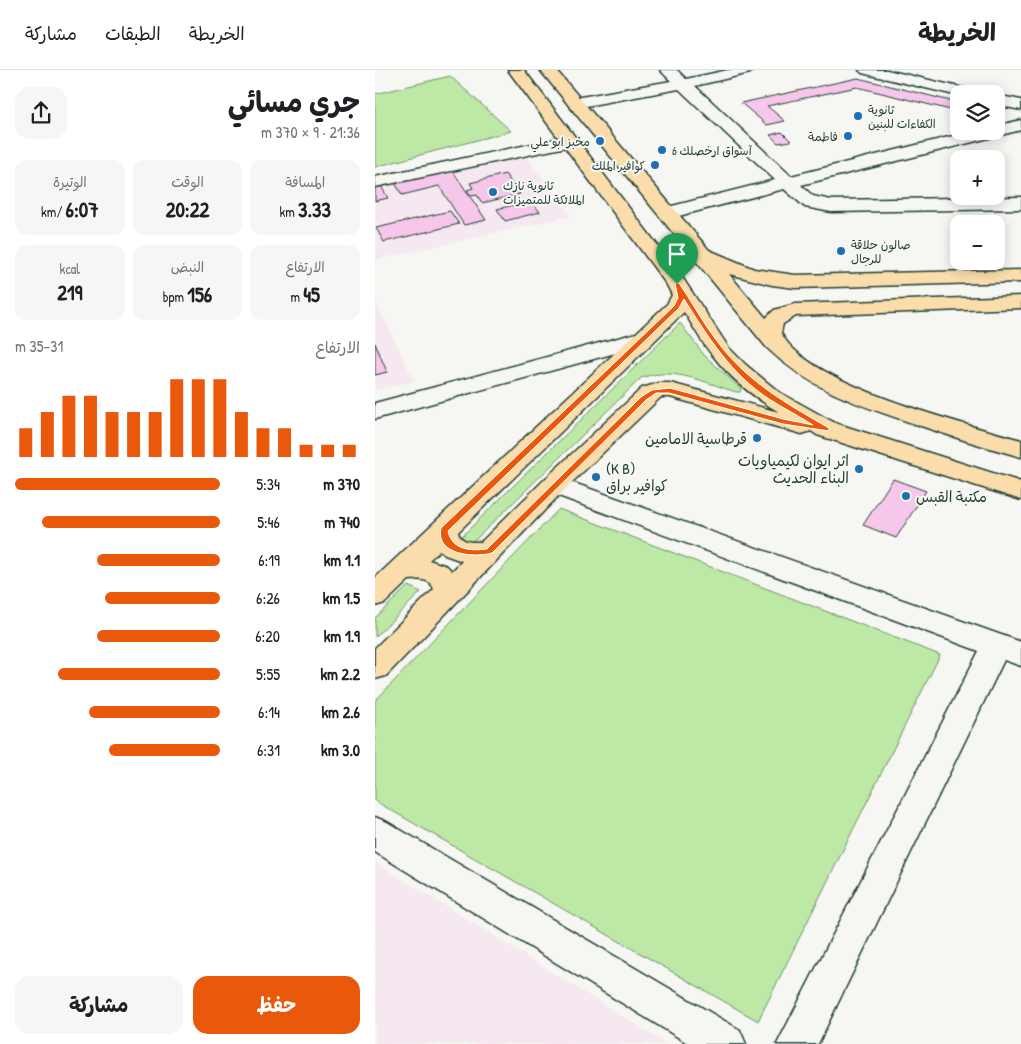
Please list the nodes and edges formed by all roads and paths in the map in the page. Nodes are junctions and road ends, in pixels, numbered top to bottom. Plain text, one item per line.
1 (516, 70) edge
2 (668, 70) edge
3 (745, 70) edge
4 (867, 70) edge
5 (553, 76) edge
6 (683, 84) junction
7 (528, 86) junction
8 (950, 89) edge
9 (1005, 102) edge
10 (575, 103) junction
11 (1021, 105) edge
12 (1021, 125) edge
13 (1005, 129) edge
14 (959, 140) edge
15 (570, 141) junction
16 (375, 182) edge
17 (788, 183) junction
18 (1021, 189) edge
19 (1005, 194) edge
20 (1005, 203) edge
21 (1021, 203) edge
22 (950, 204) edge
23 (667, 213) junction
24 (698, 249) junction
25 (1021, 276) edge
26 (677, 284) junction
27 (1021, 302) edge
28 (644, 338) junction
29 (775, 343) junction
30 (375, 410) edge
31 (827, 429) junction
32 (1010, 446) edge
33 (972, 475) junction
34 (554, 485) junction
35 (1021, 491) edge
36 (444, 530) junction
37 (489, 551) junction
38 (402, 570) junction
39 (449, 592) junction
40 (375, 595) edge
41 (1009, 650) edge
42 (375, 667) edge
43 (375, 833) edge
44 (726, 1044) edge
45 (797, 1044) edge

1 - 7 main road
2 - 6 street
3 - 6 street
4 - 8 street
5 - 7 main road
5 - 10 main road
6 - 10 street
6 - 17 street
7 - 15 main road
9 - 11 street
10 - 23 main road
12 - 13 street
14 - 17 street
15 - 16 street
15 - 26 main road
17 - 22 street
17 - 23 street
18 - 19 street
20 - 21 street
23 - 24 main road
24 - 25 main road
24 - 29 main road
26 - 28 main road
26 - 31 main road
27 - 29 main road
28 - 30 street
28 - 36 main road
29 - 32 main road
31 - 33 main road
31 - 34 main road
32 - 33 main road
33 - 35 main road
34 - 37 main road
34 - 41 street
36 - 37 main road
36 - 38 main road
37 - 39 main road
38 - 39 main road
38 - 40 main road
39 - 42 main road
41 - 45 street
43 - 44 street

